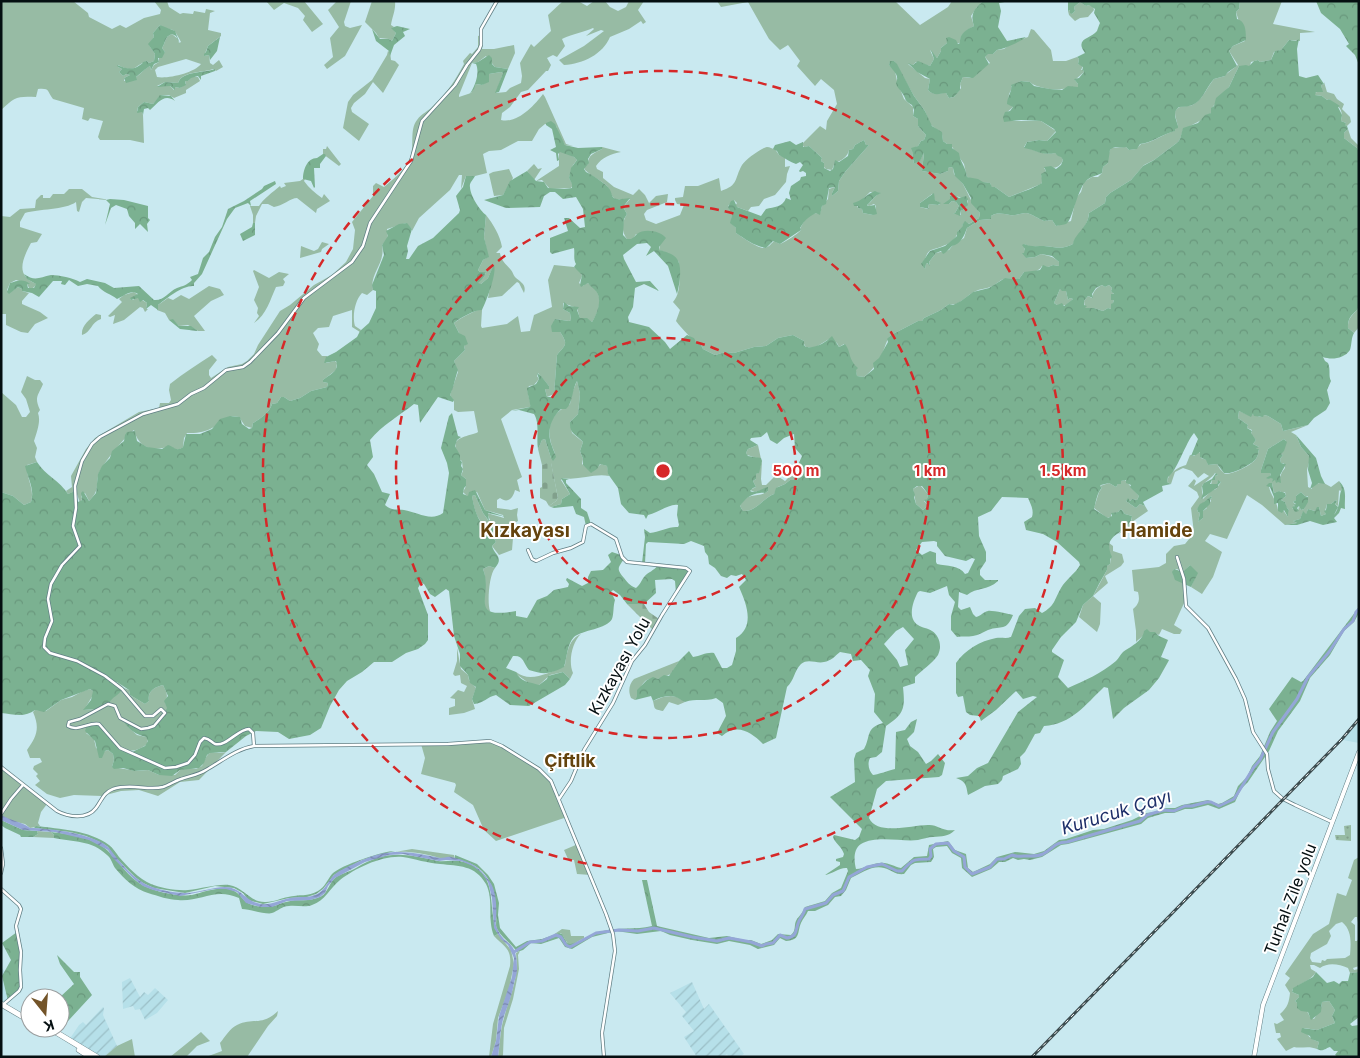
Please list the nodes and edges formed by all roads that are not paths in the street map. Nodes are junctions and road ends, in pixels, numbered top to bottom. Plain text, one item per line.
1 (497, 1) edge
2 (528, 550) dead end
3 (1178, 557) dead end
4 (254, 746) junction
5 (1359, 752) edge
6 (1, 767) edge
7 (23, 785) junction
8 (560, 799) junction
9 (1, 814) edge
10 (1332, 822) junction
11 (1, 848) edge
12 (1, 873) edge
13 (1, 890) edge
14 (3, 1002) edge
15 (20, 1011) edge
16 (20, 1014) edge
17 (59, 1038) edge
18 (65, 1038) edge
19 (90, 1057) edge
20 (96, 1057) edge
21 (604, 1057) edge
22 (1254, 1057) edge

1 - 4 street
2 - 8 street, Kızkayası Yolu
3 - 10 street
4 - 7 street
4 - 8 street
5 - 10 main road, Turhal-Zile yolu
6 - 7 street
7 - 9 street
8 - 21 street
10 - 22 main road, Turhal-Zile yolu
11 - 12 street
13 - 14 street
14 - 15 highway
14 - 16 highway
17 - 19 highway
18 - 20 highway

